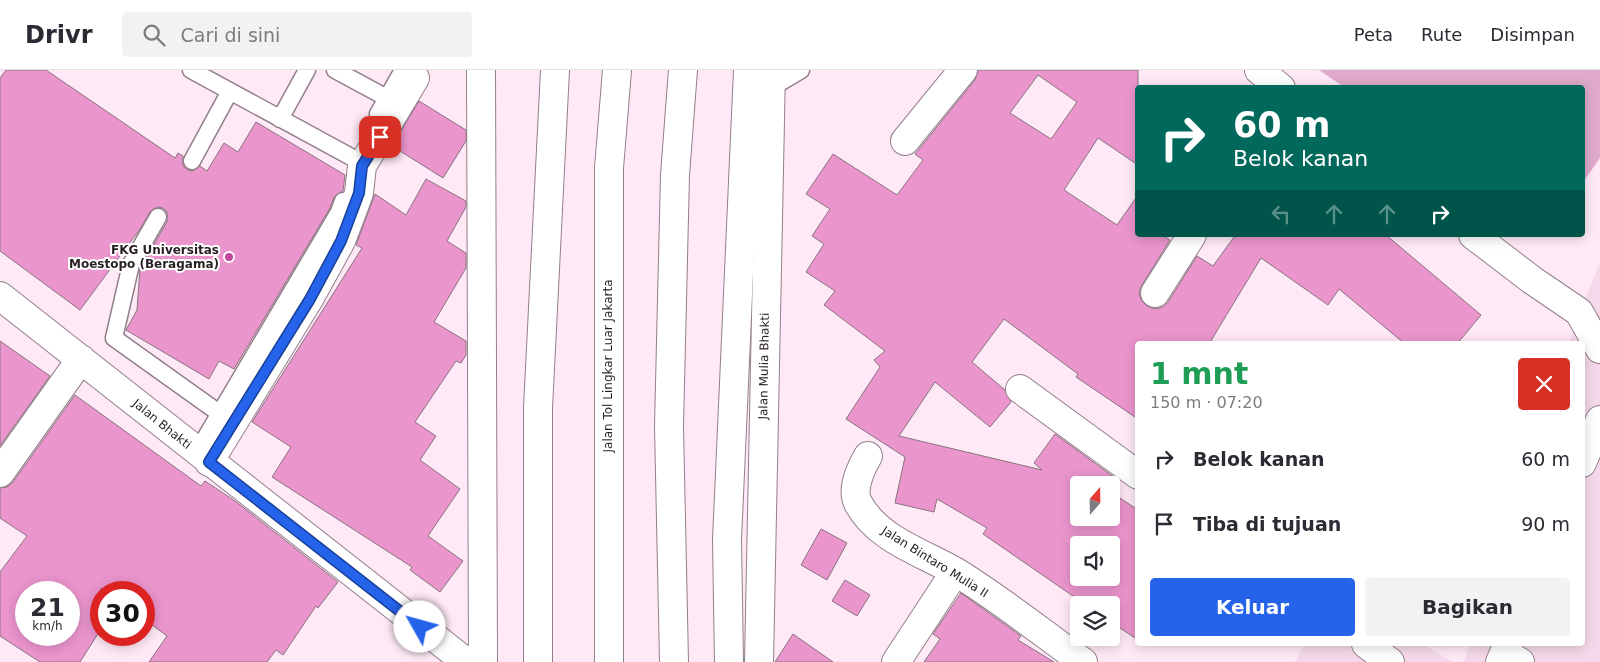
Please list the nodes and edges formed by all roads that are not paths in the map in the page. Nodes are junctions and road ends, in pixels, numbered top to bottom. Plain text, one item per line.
1 (190, 70) edge
2 (307, 70) edge
3 (334, 70) edge
4 (481, 70) edge
5 (555, 70) edge
6 (617, 70) edge
7 (683, 70) edge
8 (748, 70) edge
9 (801, 70) edge
10 (963, 70) edge
11 (1260, 70) edge
12 (409, 74) edge
13 (770, 79) edge
14 (1278, 85) edge
15 (230, 91) junction
16 (387, 98) junction
17 (280, 119) junction
18 (905, 141) dead end
19 (353, 158) junction
20 (192, 161) dead end
21 (158, 217) dead end
22 (1191, 237) edge
23 (1476, 237) edge
24 (1155, 293) dead end
25 (0, 296) edge
26 (1590, 308) edge
27 (1600, 349) edge
28 (81, 359) junction
29 (1020, 389) dead end
30 (219, 413) junction
31 (1600, 420) edge
32 (868, 456) dead end
33 (1585, 456) edge
34 (203, 458) junction
35 (0, 473) edge
36 (1135, 473) edge
37 (955, 572) junction
38 (1369, 646) edge
39 (466, 662) edge
40 (483, 662) edge
41 (538, 662) edge
42 (609, 662) edge
43 (674, 662) edge
44 (729, 662) edge
45 (760, 662) edge
46 (896, 662) edge
47 (1083, 662) edge
48 (1390, 662) edge

1 - 15 lane
2 - 17 lane
3 - 16 lane
4 - 40 main road
5 - 41 main road
6 - 42 main road, Jalan Tol Lingkar Luar Jakarta
7 - 43 main road
8 - 44 main road
9 - 13 lane
10 - 18 main road
11 - 14 main road
12 - 16 lane
12 - 34 main road
13 - 45 main road, Jalan Mulia Bhakti
15 - 17 lane
15 - 20 lane
16 - 19 lane
17 - 19 lane
19 - 30 lane
21 - 30 lane
22 - 24 main road
23 - 26 main road
25 - 28 main road, Jalan Bhakti
26 - 27 main road
28 - 34 main road, Jalan Bhakti
28 - 35 main road
29 - 36 main road
30 - 34 lane
31 - 33 main road
32 - 37 main road, Jalan Bintaro Mulia II
34 - 39 main road, Jalan Bhakti
37 - 46 main road
37 - 47 main road, Jalan Bintaro Mulia II
38 - 48 main road

